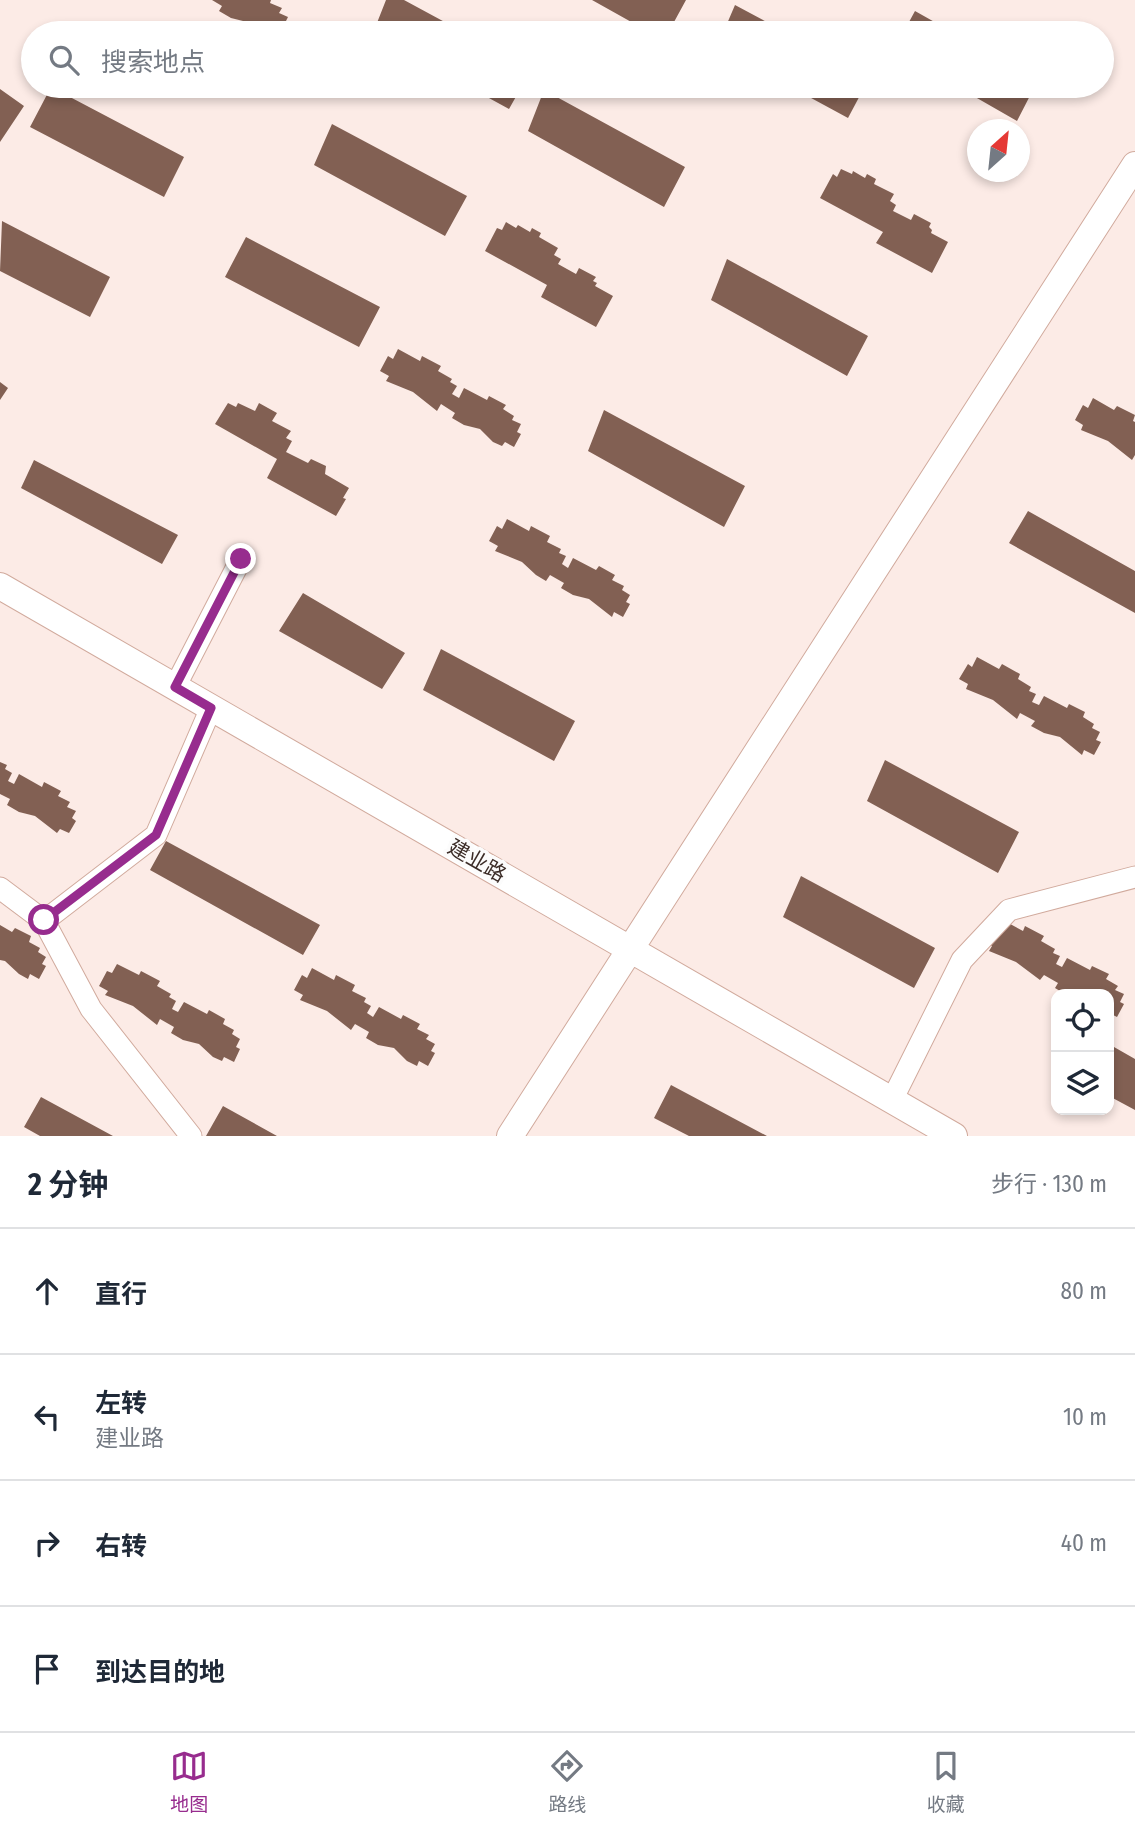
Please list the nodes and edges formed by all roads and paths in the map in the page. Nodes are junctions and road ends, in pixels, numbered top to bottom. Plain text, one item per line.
1 (1135, 165) edge
2 (241, 559) dead end
3 (0, 586) edge
4 (175, 687) junction
5 (211, 708) junction
6 (1135, 877) edge
7 (0, 888) edge
8 (44, 920) junction
9 (629, 949) junction
10 (892, 1100) junction
11 (191, 1136) edge
12 (510, 1136) edge
13 (954, 1136) edge

1 - 9 street
2 - 4 street
3 - 4 street, 建业路
4 - 5 street, 建业路
5 - 8 street
5 - 9 street, 建业路
6 - 10 street
7 - 8 street
8 - 11 street
9 - 10 street, 建业路
9 - 12 street
10 - 13 street, 建业路

